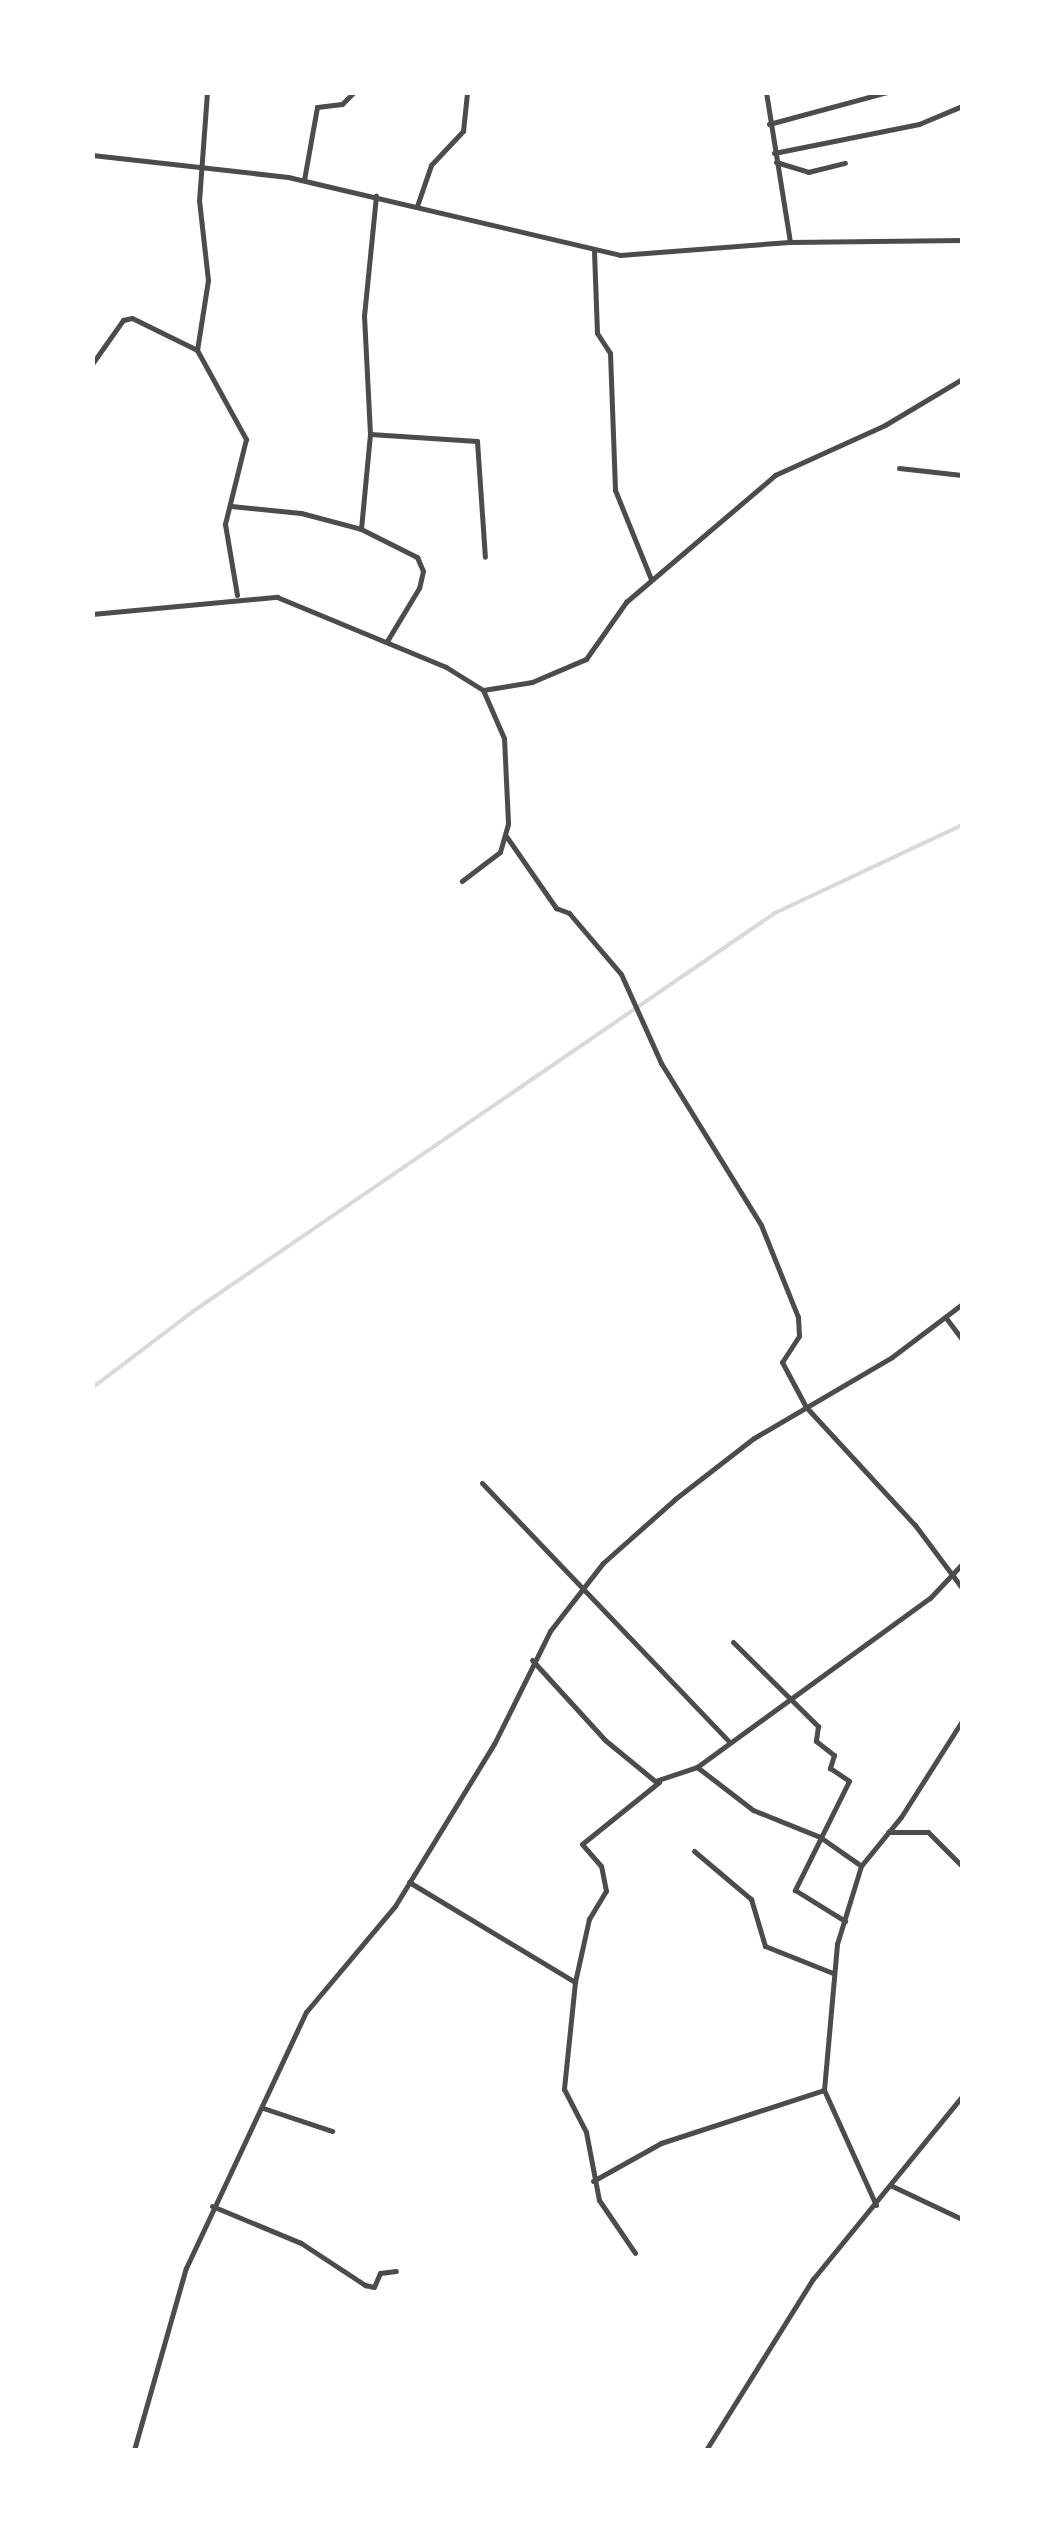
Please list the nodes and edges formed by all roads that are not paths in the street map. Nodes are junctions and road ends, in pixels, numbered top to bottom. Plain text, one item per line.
1 (207, 92) edge
2 (354, 92) edge
3 (467, 92) edge
4 (766, 92) edge
5 (888, 92) edge
6 (962, 106) edge
7 (769, 124) junction
8 (774, 153) junction
9 (92, 155) edge
10 (776, 162) junction
11 (846, 163) dead end
12 (204, 166) junction
13 (304, 180) junction
14 (376, 196) junction
15 (417, 206) junction
16 (962, 240) edge
17 (790, 242) junction
18 (594, 252) junction
19 (196, 350) junction
20 (92, 364) edge
21 (962, 379) edge
22 (370, 434) junction
23 (898, 468) dead end
24 (962, 475) edge
25 (230, 506) junction
26 (361, 529) junction
27 (485, 557) dead end
28 (651, 579) junction
29 (237, 596) junction
30 (92, 614) edge
31 (387, 642) junction
32 (483, 690) junction
33 (506, 836) junction
34 (462, 881) dead end
35 (962, 1304) edge
36 (946, 1317) junction
37 (962, 1339) edge
38 (806, 1407) junction
39 (482, 1483) dead end
40 (962, 1564) edge
41 (950, 1574) junction
42 (962, 1588) edge
43 (582, 1592) junction
44 (733, 1642) dead end
45 (532, 1660) junction
46 (786, 1696) junction
47 (962, 1720) edge
48 (728, 1740) junction
49 (697, 1767) junction
50 (658, 1782) junction
51 (888, 1832) junction
52 (820, 1838) junction
53 (694, 1852) dead end
54 (861, 1866) junction
55 (962, 1866) edge
56 (409, 1882) junction
57 (844, 1921) junction
58 (833, 1973) junction
59 (575, 1982) junction
60 (824, 2090) junction
61 (962, 2096) edge
62 (263, 2108) junction
63 (332, 2130) dead end
64 (593, 2181) junction
65 (890, 2184) junction
66 (876, 2204) junction
67 (212, 2206) junction
68 (962, 2219) edge
69 (635, 2254) dead end
70 (396, 2272) dead end
71 (134, 2450) edge
72 (706, 2450) edge

1 - 12 street
2 - 13 street
3 - 15 street
4 - 7 street
5 - 7 street
6 - 8 street
7 - 8 street
8 - 10 street
9 - 12 street
10 - 11 street
10 - 17 street
12 - 13 street
12 - 19 street
13 - 14 street
14 - 15 street
14 - 22 street
15 - 18 street
16 - 17 street
17 - 18 street
18 - 28 street
19 - 20 street
19 - 25 street
21 - 28 street
22 - 26 street
22 - 27 street
23 - 24 street
25 - 26 street
25 - 29 street
26 - 31 street
28 - 32 street
29 - 30 street
29 - 31 street
31 - 32 street
32 - 33 street
33 - 34 street
33 - 38 street
35 - 36 street
36 - 37 street
36 - 38 street
38 - 41 street
38 - 43 street
39 - 43 street
40 - 41 street
41 - 42 street
41 - 46 street
43 - 45 street
43 - 48 street
44 - 46 street
45 - 50 street
45 - 56 street
46 - 48 street
46 - 52 street
47 - 51 street
48 - 49 street
49 - 50 street
49 - 52 street
50 - 59 street
51 - 54 street
51 - 55 street
52 - 54 street
52 - 57 street
53 - 58 street
54 - 57 street
56 - 59 street
56 - 62 street
57 - 58 street
58 - 60 street
59 - 64 street
60 - 64 street
60 - 66 street
61 - 65 street
62 - 63 street
62 - 67 street
64 - 69 street
65 - 66 street
65 - 68 street
66 - 72 street
67 - 70 street
67 - 71 street

